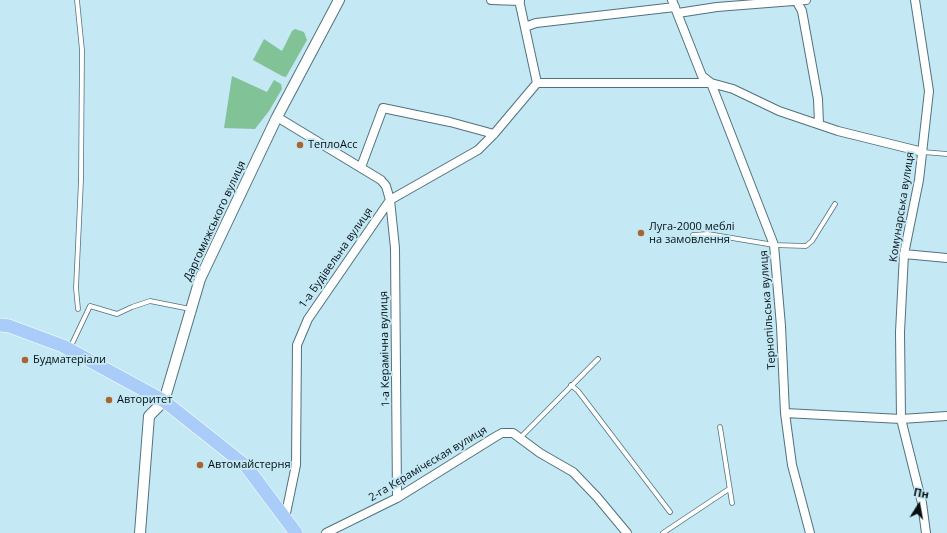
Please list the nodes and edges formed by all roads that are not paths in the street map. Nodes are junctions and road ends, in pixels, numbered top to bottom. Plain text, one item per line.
1 (77, 0) edge
2 (339, 0) edge
3 (491, 0) edge
4 (796, 0) edge
5 (806, 0) edge
6 (915, 0) edge
7 (519, 1) edge
8 (675, 7) edge
9 (525, 27) junction
10 (537, 83) junction
11 (710, 83) junction
12 (278, 117) junction
13 (819, 124) junction
14 (494, 134) junction
15 (923, 152) junction
16 (947, 154) edge
17 (361, 167) junction
18 (390, 200) junction
19 (835, 204) dead end
20 (693, 235) dead end
21 (774, 245) junction
22 (904, 254) junction
23 (947, 258) edge
24 (78, 309) dead end
25 (190, 309) junction
26 (0, 325) edge
27 (70, 349) junction
28 (598, 359) dead end
29 (571, 385) junction
30 (164, 401) junction
31 (785, 413) junction
32 (947, 416) edge
33 (901, 419) junction
34 (720, 427) dead end
35 (520, 438) junction
36 (729, 489) junction
37 (397, 498) junction
38 (732, 503) dead end
39 (670, 512) dead end
40 (286, 518) junction
41 (140, 533) edge
42 (296, 533) edge
43 (326, 533) edge
44 (627, 533) edge
45 (663, 533) edge
46 (810, 533) edge
47 (926, 533) edge

1 - 24 lane
2 - 12 street, Даргомижського вулиця
3 - 7 street
4 - 5 street
4 - 8 street
4 - 13 street
6 - 15 street, Комунарська вулиця
7 - 9 street
8 - 9 street
8 - 11 street, Тернопільська вулиця
9 - 10 street
10 - 11 street
10 - 14 street, 1-а Будівельна вулиця
11 - 13 street
11 - 21 street, Тернопільська вулиця
12 - 17 street, 1-а Керамічна вулиця
12 - 25 street, Даргомижського вулиця
13 - 15 street
14 - 17 street
14 - 18 street, 1-а Будівельна вулиця
15 - 16 lane
15 - 22 street, Комунарська вулиця
17 - 18 street, 1-а Керамічна вулиця
18 - 37 street, 1-а Керамічна вулиця
18 - 40 street, 1-а Будівельна вулиця
19 - 21 lane
20 - 21 lane
21 - 31 street, Тернопільська вулиця
22 - 23 street
22 - 33 street, Комунарська вулиця
25 - 27 lane
25 - 30 street, Даргомижського вулиця
26 - 27 main road
27 - 30 main road
28 - 29 lane
29 - 35 lane
29 - 39 lane
30 - 40 main road
30 - 41 street, Даргомижського вулиця
31 - 33 street
31 - 46 street, Тернопільська вулиця
32 - 33 street
33 - 47 street, Комунарська вулиця
34 - 36 lane
35 - 37 street, 2-га Кєрамічєская вулиця
35 - 44 street
36 - 38 lane
36 - 45 lane
37 - 43 street, 2-га Кєрамічєская вулиця
40 - 42 main road

